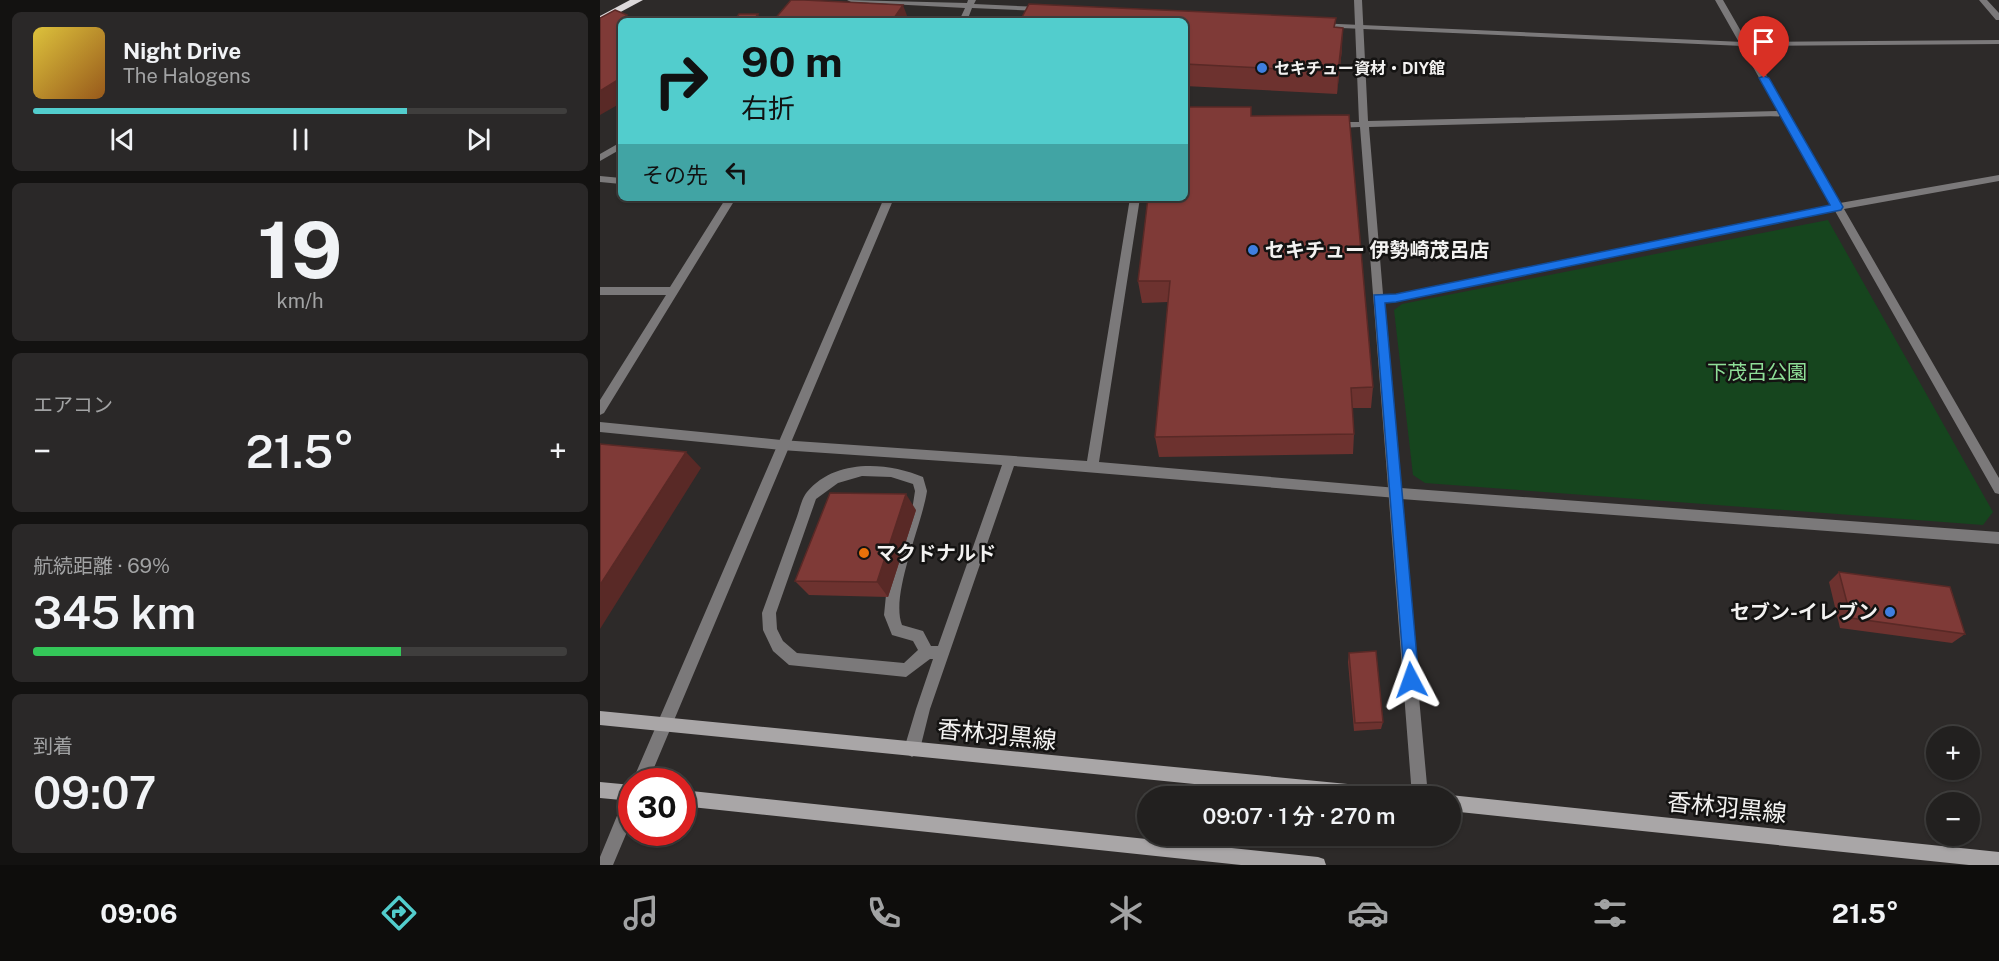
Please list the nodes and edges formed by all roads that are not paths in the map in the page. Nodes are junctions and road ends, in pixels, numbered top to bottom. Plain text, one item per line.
1 (638, 0) edge
2 (851, 0) edge
3 (1358, 0) edge
4 (1719, 0) edge
5 (1983, 0) edge
6 (971, 2) edge
7 (1053, 9) edge
8 (964, 18) edge
9 (1999, 18) edge
10 (600, 20) edge
11 (1311, 25) edge
12 (1358, 28) junction
13 (1999, 42) edge
14 (1743, 44) junction
15 (1785, 113) junction
16 (1328, 124) edge
17 (1364, 126) junction
18 (618, 147) edge
19 (600, 159) edge
20 (1999, 177) edge
21 (600, 179) edge
22 (618, 181) edge
23 (729, 201) edge
24 (887, 201) edge
25 (1135, 201) edge
26 (1837, 207) junction
27 (600, 291) edge
28 (675, 291) junction
29 (1378, 298) junction
30 (600, 410) edge
31 (600, 427) edge
32 (781, 445) junction
33 (1010, 461) junction
34 (1092, 466) junction
35 (1999, 489) edge
36 (1397, 493) junction
37 (1999, 538) edge
38 (927, 652) junction
39 (943, 653) junction
40 (600, 718) edge
41 (664, 725) junction
42 (912, 749) junction
43 (646, 768) edge
44 (1288, 786) edge
45 (1419, 786) edge
46 (600, 790) edge
47 (618, 792) edge
48 (696, 799) edge
49 (1461, 804) edge
50 (618, 834) edge
51 (1999, 860) edge
52 (605, 865) edge
53 (1318, 865) edge

1 - 10 highway
2 - 6 street
3 - 12 street
4 - 14 street
5 - 9 street
6 - 7 street
6 - 8 street
11 - 12 street
12 - 14 street
12 - 17 street
13 - 14 street
14 - 15 street
15 - 17 street
15 - 26 street
16 - 17 street
17 - 29 street
18 - 19 street
20 - 26 street
21 - 22 street
23 - 28 street
24 - 32 street
25 - 34 street
26 - 29 street
26 - 35 street
27 - 28 street
28 - 30 street
29 - 36 street
31 - 32 street
32 - 33 street
32 - 41 street
33 - 34 street
33 - 39 street
34 - 36 street
36 - 37 street
36 - 45 street
38 - 38 street
38 - 39 street
39 - 42 street
40 - 41 main road, 香林羽黒線
41 - 42 main road, 香林羽黒線
41 - 43 street
42 - 44 main road, 香林羽黒線
46 - 47 main road
48 - 53 main road
49 - 51 main road, 香林羽黒線
50 - 52 street

